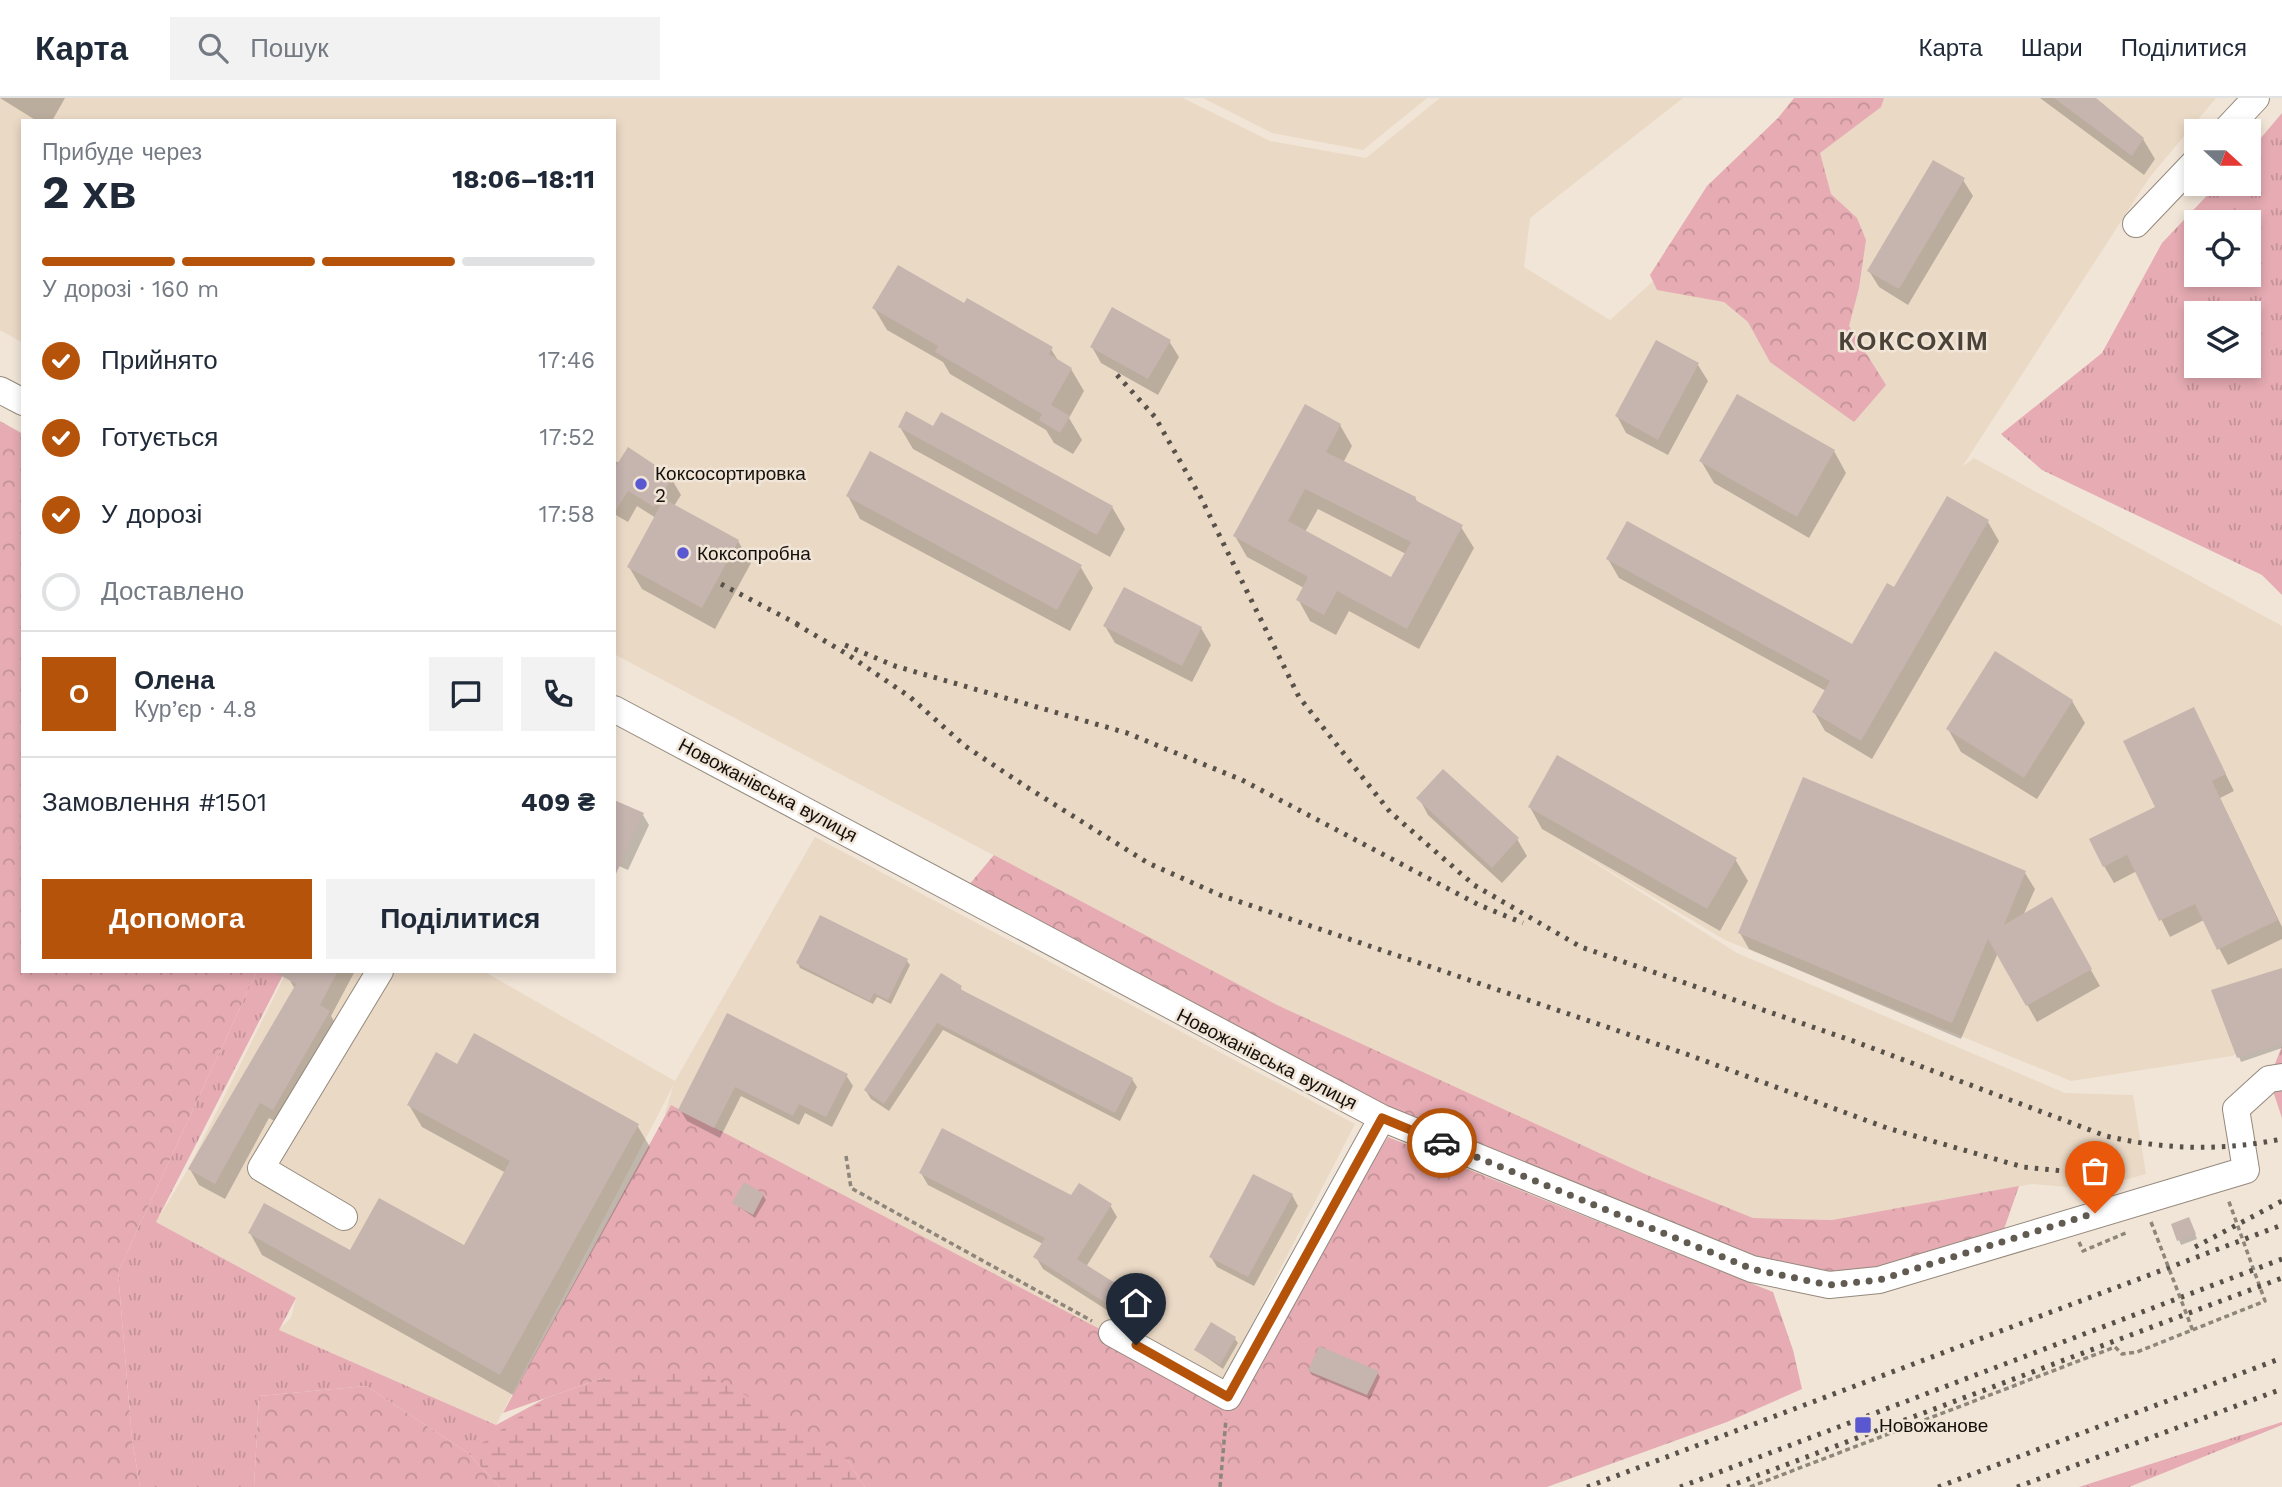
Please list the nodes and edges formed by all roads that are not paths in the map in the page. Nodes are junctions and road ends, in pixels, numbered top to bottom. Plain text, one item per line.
1 (2256, 98) edge
2 (2236, 119) edge
3 (2184, 174) edge
4 (2136, 224) dead end
5 (0, 390) edge
6 (21, 401) edge
7 (616, 710) edge
8 (379, 973) edge
9 (2282, 1077) edge
10 (1382, 1118) junction
11 (344, 1217) dead end
12 (1112, 1332) road end

1 - 2 street
3 - 4 street
5 - 6 street
7 - 10 street, Новожанівська вулиця
8 - 11 street
9 - 10 street, Новожанівська вулиця
10 - 12 street

